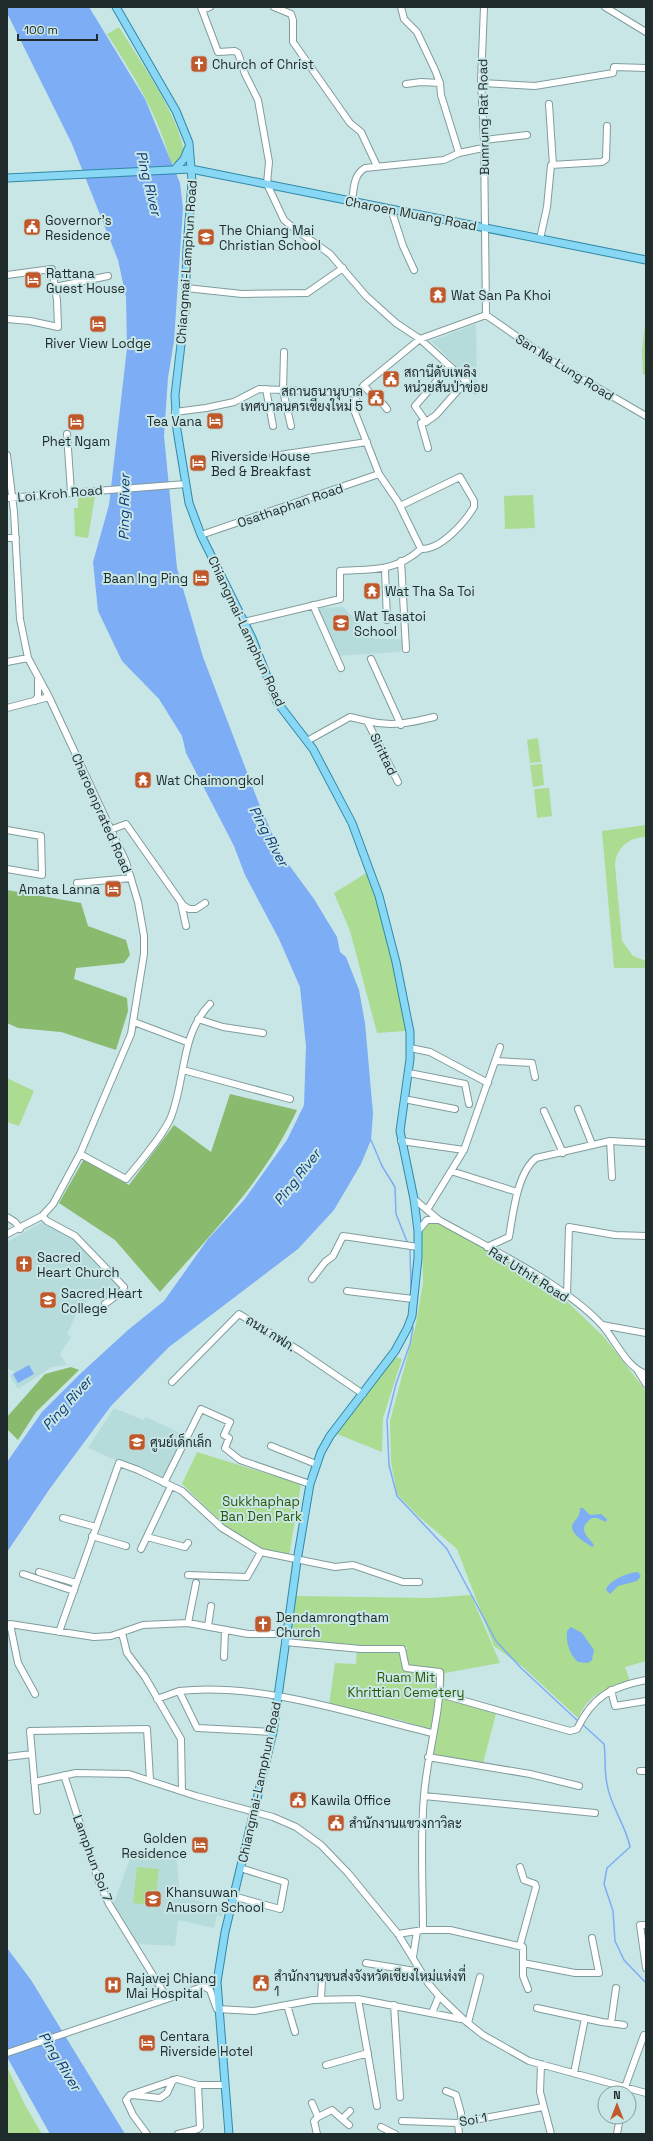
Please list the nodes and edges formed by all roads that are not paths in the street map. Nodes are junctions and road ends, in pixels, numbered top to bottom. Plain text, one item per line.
1 (116, 7) edge
2 (210, 7) edge
3 (274, 7) edge
4 (401, 7) edge
5 (484, 7) edge
6 (605, 7) edge
7 (201, 8) edge
8 (646, 32) edge
9 (646, 68) edge
10 (440, 82) junction
11 (406, 84) dead end
12 (481, 84) junction
13 (549, 104) dead end
14 (607, 126) dead end
15 (527, 135) dead end
16 (484, 140) junction
17 (189, 143) junction
18 (483, 148) junction
19 (459, 153) junction
20 (553, 165) junction
21 (377, 166) junction
22 (175, 169) junction
23 (191, 169) junction
24 (7, 178) edge
25 (267, 184) junction
26 (352, 201) junction
27 (391, 209) junction
28 (484, 227) junction
29 (540, 239) junction
30 (646, 260) edge
31 (343, 268) junction
32 (414, 270) dead end
33 (7, 275) edge
34 (108, 276) dead end
35 (55, 287) junction
36 (186, 288) junction
37 (486, 316) junction
38 (7, 319) edge
39 (420, 339) junction
40 (284, 352) dead end
41 (450, 366) junction
42 (466, 381) junction
43 (364, 385) junction
44 (266, 389) junction
45 (476, 390) dead end
46 (283, 391) junction
47 (358, 393) junction
48 (387, 409) dead end
49 (175, 412) junction
50 (646, 416) edge
51 (426, 422) junction
52 (273, 426) dead end
53 (291, 426) dead end
54 (68, 434) dead end
55 (367, 442) junction
56 (428, 448) dead end
57 (7, 455) edge
58 (273, 456) dead end
59 (380, 474) junction
60 (182, 484) junction
61 (71, 492) junction
62 (10, 498) edge
63 (400, 506) junction
64 (201, 535) junction
65 (7, 538) edge
66 (16, 538) junction
67 (421, 549) junction
68 (402, 561) junction
69 (385, 569) junction
70 (313, 605) junction
71 (386, 620) dead end
72 (244, 622) junction
73 (406, 649) dead end
74 (28, 658) junction
75 (371, 659) dead end
76 (7, 662) edge
77 (341, 668) dead end
78 (38, 677) junction
79 (48, 697) junction
80 (35, 701) junction
81 (7, 708) edge
82 (434, 717) dead end
83 (367, 721) junction
84 (401, 725) junction
85 (307, 741) junction
86 (398, 782) dead end
87 (7, 830) edge
88 (110, 830) junction
89 (7, 869) edge
90 (131, 878) junction
91 (77, 883) dead end
92 (180, 901) junction
93 (204, 903) dead end
94 (186, 926) dead end
95 (210, 1004) dead end
96 (198, 1019) junction
97 (134, 1022) junction
98 (262, 1033) dead end
99 (187, 1042) junction
100 (500, 1047) dead end
101 (410, 1048) junction
102 (496, 1061) junction
103 (183, 1070) junction
104 (409, 1073) junction
105 (535, 1077) dead end
106 (488, 1083) junction
107 (290, 1099) dead end
108 (404, 1099) junction
109 (470, 1104) dead end
110 (455, 1109) dead end
111 (578, 1109) dead end
112 (544, 1111) dead end
113 (401, 1141) junction
114 (610, 1142) junction
115 (646, 1143) edge
116 (592, 1144) junction
117 (464, 1150) junction
118 (563, 1153) junction
119 (80, 1154) junction
120 (451, 1172) junction
121 (612, 1177) dead end
122 (517, 1192) junction
123 (414, 1199) junction
124 (427, 1210) junction
125 (42, 1216) junction
126 (7, 1217) edge
127 (439, 1220) junction
128 (20, 1229) junction
129 (418, 1230) junction
130 (7, 1234) edge
131 (646, 1236) edge
132 (413, 1247) junction
133 (487, 1247) junction
134 (312, 1279) dead end
135 (347, 1291) dead end
136 (567, 1296) junction
137 (413, 1299) junction
138 (105, 1304) dead end
139 (602, 1325) junction
140 (646, 1333) edge
141 (638, 1371) junction
142 (646, 1374) edge
143 (172, 1382) dead end
144 (646, 1384) edge
145 (363, 1394) junction
146 (271, 1446) dead end
147 (316, 1464) junction
148 (164, 1482) junction
149 (310, 1484) junction
150 (171, 1486) junction
151 (63, 1518) dead end
152 (96, 1527) junction
153 (92, 1536) junction
154 (147, 1537) junction
155 (188, 1543) dead end
156 (126, 1546) dead end
157 (141, 1549) dead end
158 (260, 1552) junction
159 (296, 1561) junction
160 (39, 1572) dead end
161 (23, 1574) dead end
162 (188, 1575) dead end
163 (419, 1582) dead end
164 (196, 1583) dead end
165 (76, 1584) junction
166 (74, 1592) junction
167 (211, 1606) dead end
168 (188, 1623) junction
169 (208, 1626) junction
170 (225, 1630) junction
171 (59, 1632) junction
172 (122, 1633) junction
173 (286, 1634) junction
174 (285, 1642) junction
175 (224, 1657) dead end
176 (646, 1680) edge
177 (611, 1690) junction
178 (178, 1691) junction
179 (35, 1694) dead end
180 (440, 1694) junction
181 (278, 1696) junction
182 (157, 1699) junction
183 (646, 1701) edge
184 (273, 1732) junction
185 (432, 1733) junction
186 (32, 1754) junction
187 (7, 1757) edge
188 (428, 1757) junction
189 (64, 1775) junction
190 (150, 1780) junction
191 (34, 1782) junction
192 (579, 1786) dead end
193 (182, 1791) junction
194 (424, 1796) junction
195 (38, 1811) dead end
196 (253, 1813) junction
197 (595, 1813) dead end
198 (520, 1867) dead end
199 (240, 1868) junction
200 (233, 1896) junction
201 (646, 1925) edge
202 (420, 1930) junction
203 (398, 1934) junction
204 (592, 1938) dead end
205 (522, 1946) junction
206 (413, 1957) junction
207 (366, 1963) dead end
208 (523, 1963) junction
209 (646, 1968) edge
210 (218, 1970) junction
211 (421, 1972) junction
212 (480, 1977) dead end
213 (322, 1980) dead end
214 (217, 1982) junction
215 (201, 1987) junction
216 (616, 1988) dead end
217 (528, 1989) dead end
218 (439, 1996) junction
219 (167, 1998) junction
220 (321, 1999) junction
221 (358, 1999) junction
222 (288, 2005) junction
223 (394, 2005) junction
224 (537, 2008) dead end
225 (217, 2009) junction
226 (432, 2012) junction
227 (585, 2018) junction
228 (465, 2021) junction
229 (611, 2023) junction
230 (624, 2025) dead end
231 (295, 2032) dead end
232 (644, 2034) dead end
233 (7, 2053) edge
234 (368, 2053) junction
235 (541, 2064) junction
236 (326, 2065) dead end
237 (574, 2073) junction
238 (173, 2080) junction
239 (198, 2085) junction
240 (224, 2085) junction
241 (613, 2085) edge
242 (627, 2085) edge
243 (446, 2091) dead end
244 (130, 2095) junction
245 (400, 2097) dead end
246 (312, 2103) dead end
247 (377, 2106) dead end
248 (543, 2107) junction
249 (350, 2111) dead end
250 (318, 2117) junction
251 (342, 2118) junction
252 (402, 2121) dead end
253 (459, 2122) junction
254 (349, 2125) dead end
255 (381, 2127) dead end
256 (147, 2134) edge
257 (178, 2134) edge
258 (229, 2134) edge
259 (317, 2134) edge
260 (395, 2134) edge
261 (459, 2134) edge
262 (551, 2134) edge

1 - 17 main road, Chiangmai-Lamphun Road
2 - 7 street
3 - 21 street
4 - 10 street
5 - 12 street, Bumrung Rat Road
6 - 8 street
7 - 25 street
9 - 12 street
10 - 11 street
10 - 19 street
12 - 16 street, Bumrung Rat Road
13 - 20 street
14 - 20 street
15 - 16 street
16 - 18 street, Bumrung Rat Road
17 - 22 main road
17 - 23 main road, Chiangmai-Lamphun Road
18 - 19 street
18 - 28 street, Bumrung Rat Road
19 - 21 street
20 - 29 street
21 - 26 street
22 - 23 main road, Charoen Muang Road
22 - 24 main road, Charoen Muang Road
23 - 25 main road, Charoen Muang Road
23 - 36 main road, Chiangmai-Lamphun Road
25 - 26 main road, Charoen Muang Road
25 - 31 street
26 - 27 main road, Charoen Muang Road
27 - 28 main road, Charoen Muang Road
27 - 32 street
28 - 29 main road, Charoen Muang Road
28 - 37 street, Bumrung Rat Road
29 - 30 main road, Charoen Muang Road
31 - 36 street
31 - 39 street
33 - 35 street
34 - 35 street
35 - 38 street
36 - 49 main road, Chiangmai-Lamphun Road
37 - 39 street
37 - 50 street, San Na Lung Road
39 - 41 street
39 - 43 street
40 - 46 street
41 - 42 street
41 - 51 street
42 - 45 street
42 - 51 street
43 - 47 street
43 - 48 street
44 - 46 street
44 - 49 street
44 - 52 street
46 - 47 street
46 - 53 street
47 - 55 street
49 - 60 main road, Chiangmai-Lamphun Road
51 - 56 street
54 - 61 street
55 - 58 street
55 - 59 street
57 - 62 street, Charoenprated Road
59 - 63 street
59 - 64 street, Osathaphan Road
60 - 61 street, Loi Kroh Road
60 - 64 main road, Chiangmai-Lamphun Road
61 - 62 street, Loi Kroh Road
62 - 66 street, Charoenprated Road
63 - 67 street
63 - 67 street
64 - 72 main road, Chiangmai-Lamphun Road
65 - 66 street
66 - 74 street, Charoenprated Road
67 - 68 street
68 - 69 street
68 - 73 street
69 - 70 street
69 - 71 street
70 - 72 street
70 - 77 street
72 - 85 main road, Chiangmai-Lamphun Road
74 - 76 street
74 - 78 street, Charoenprated Road
75 - 84 street
78 - 79 street, Charoenprated Road
78 - 80 street
79 - 80 street
79 - 88 street, Charoenprated Road
80 - 81 street
82 - 84 street
83 - 84 street
83 - 85 street, Sirittad
83 - 86 street, Sirittad
85 - 101 main road, Chiangmai-Lamphun Road
87 - 89 street
88 - 90 street, Charoenprated Road
88 - 92 street
90 - 91 street
90 - 97 street, Charoenprated Road
92 - 93 street
92 - 94 street
95 - 96 street
96 - 98 street
96 - 99 street
97 - 99 street
97 - 119 street, Charoenprated Road
99 - 103 street
100 - 102 street
101 - 104 main road, Chiangmai-Lamphun Road
101 - 106 street
102 - 105 street
102 - 106 street
103 - 107 street
103 - 119 street
104 - 108 main road, Chiangmai-Lamphun Road
104 - 109 street
106 - 117 street
108 - 110 street
108 - 113 main road, Chiangmai-Lamphun Road
111 - 116 street
112 - 118 street
113 - 117 street
113 - 123 main road, Chiangmai-Lamphun Road
114 - 115 street
114 - 116 street
114 - 121 street
116 - 118 street
117 - 120 street
118 - 122 street
119 - 125 street, Charoenprated Road
120 - 122 street
120 - 124 street
122 - 133 street
123 - 124 street, Rat Uthit Road
123 - 129 main road, Chiangmai-Lamphun Road
124 - 127 street, Rat Uthit Road
125 - 128 street, Charoenprated Road
125 - 138 street
126 - 128 street
127 - 129 street
127 - 133 street, Rat Uthit Road
128 - 130 street, Charoenprated Road
129 - 132 main road, Chiangmai-Lamphun Road
131 - 136 street
132 - 134 street
132 - 137 main road, Chiangmai-Lamphun Road
133 - 136 street, Rat Uthit Road
135 - 137 street
136 - 139 street, Rat Uthit Road
137 - 145 main road, Chiangmai-Lamphun Road
139 - 140 street
139 - 141 street, Rat Uthit Road
141 - 142 street
141 - 144 street, Rat Uthit Road
143 - 145 street, ถนน กฟภ.
145 - 147 main road, Chiangmai-Lamphun Road
146 - 147 street
147 - 149 main road, Chiangmai-Lamphun Road
148 - 149 street
148 - 150 street
148 - 152 street
149 - 159 main road, Chiangmai-Lamphun Road
150 - 154 street
150 - 158 street
151 - 152 street
152 - 153 street
153 - 156 street
153 - 165 street
154 - 155 street
154 - 157 street
158 - 159 street
158 - 162 street
159 - 163 street
159 - 173 main road, Chiangmai-Lamphun Road
160 - 165 street
161 - 166 street
164 - 168 street
165 - 166 street
166 - 171 street
167 - 169 street
168 - 169 street
168 - 172 street
169 - 170 street
170 - 173 street
170 - 175 street
171 - 172 street
171 - 179 street
172 - 182 street
173 - 174 main road, Chiangmai-Lamphun Road
174 - 180 street
174 - 181 main road, Chiangmai-Lamphun Road
176 - 177 street
177 - 180 street
177 - 183 street
178 - 181 street
178 - 182 street
178 - 184 street
180 - 185 street
181 - 184 main road, Chiangmai-Lamphun Road
181 - 185 street
182 - 193 street
184 - 196 main road, Chiangmai-Lamphun Road
185 - 188 street
186 - 187 street
186 - 190 street
186 - 191 street
188 - 192 street
188 - 194 street
189 - 190 street
189 - 191 street
189 - 219 street, Lamphun Soi 7
190 - 193 street
191 - 195 street
193 - 196 street
194 - 197 street
194 - 202 street
196 - 199 main road, Chiangmai-Lamphun Road
196 - 203 street
198 - 205 street
199 - 200 main road, Chiangmai-Lamphun Road
199 - 200 street
200 - 210 main road, Chiangmai-Lamphun Road
201 - 209 street
202 - 203 street
202 - 205 street
202 - 206 street
203 - 206 street
204 - 208 street
205 - 208 street
206 - 211 street
207 - 211 street
208 - 217 street
210 - 214 main road, Chiangmai-Lamphun Road
210 - 215 street
211 - 218 street
212 - 228 street
213 - 220 street
214 - 215 street
214 - 225 main road, Chiangmai-Lamphun Road
215 - 219 street
215 - 225 street
216 - 229 street
218 - 226 street
218 - 228 street
219 - 233 street
220 - 221 street
220 - 222 street
221 - 223 street
221 - 234 street
222 - 225 street
222 - 231 street
223 - 226 street
223 - 245 street
224 - 227 street
225 - 240 main road, Chiangmai-Lamphun Road
226 - 228 street
227 - 229 street
227 - 237 street
228 - 235 street
229 - 230 street
232 - 242 street
234 - 236 street
234 - 247 street
235 - 237 street
235 - 248 street
237 - 241 street
238 - 239 street
238 - 244 street
238 - 244 street
239 - 240 street
239 - 257 street
240 - 258 main road, Chiangmai-Lamphun Road
243 - 253 street
244 - 256 street
246 - 250 street
248 - 253 street, Soi 1
248 - 262 street
249 - 251 street
250 - 251 street
250 - 259 street
251 - 254 street
252 - 253 street, Soi 1
253 - 261 street
255 - 260 street

